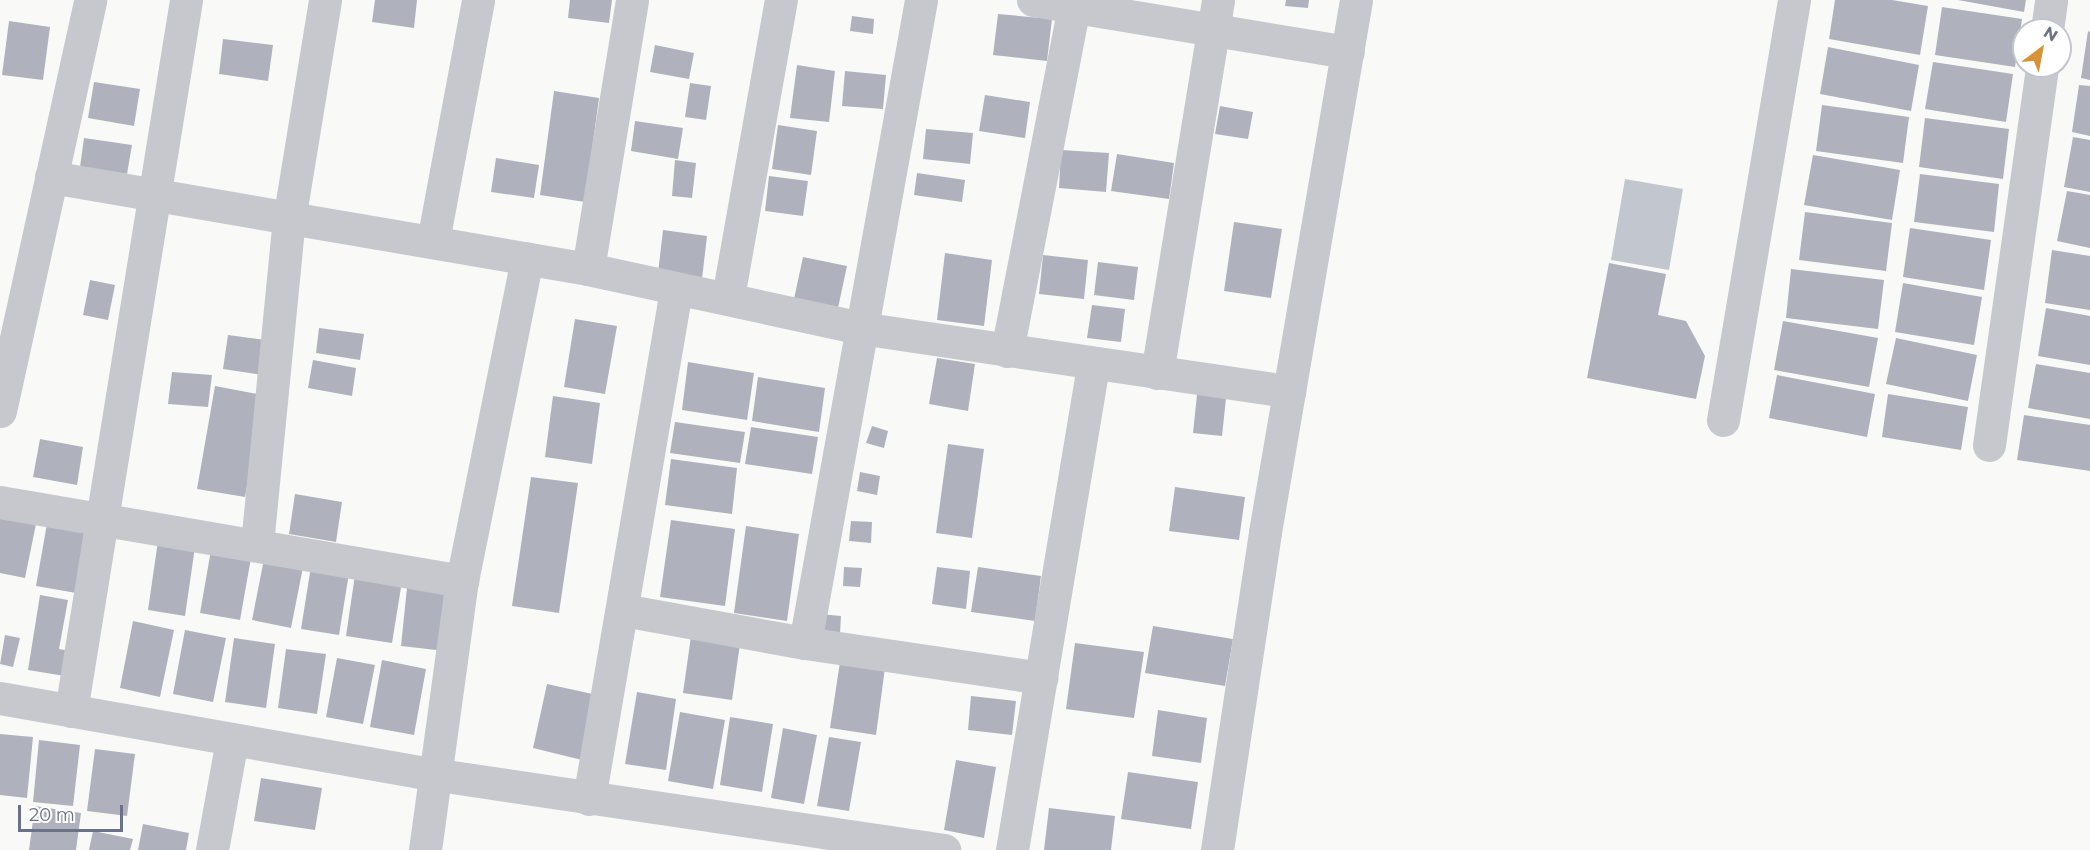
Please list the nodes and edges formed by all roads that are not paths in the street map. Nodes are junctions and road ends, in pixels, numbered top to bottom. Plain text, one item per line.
1 (90, 0) edge
2 (186, 0) edge
3 (325, 0) edge
4 (478, 0) edge
5 (632, 0) edge
6 (781, 0) edge
7 (921, 0) edge
8 (1033, 0) edge
9 (1356, 0) edge
10 (1794, 0) edge
11 (2051, 0) edge
12 (1074, 3) edge
13 (1216, 14) edge
14 (2049, 18) edge
15 (1348, 52) junction
16 (2040, 78) edge
17 (51, 177) junction
18 (152, 195) junction
19 (289, 220) junction
20 (433, 241) junction
21 (527, 258) junction
22 (588, 269) junction
23 (676, 290) junction
24 (728, 297) junction
25 (860, 328) junction
26 (1007, 351) junction
27 (1094, 364) junction
28 (1157, 373) junction
29 (1289, 391) junction
30 (0, 411) edge
31 (1724, 420) dead end
32 (1989, 445) dead end
33 (0, 502) edge
34 (100, 519) junction
35 (257, 544) junction
36 (462, 581) junction
37 (623, 610) junction
38 (805, 643) junction
39 (1041, 678) junction
40 (0, 698) edge
41 (71, 711) junction
42 (232, 740) junction
43 (432, 774) junction
44 (589, 799) junction
45 (212, 850) edge
46 (424, 850) edge
47 (944, 850) edge
48 (1012, 850) edge
49 (1217, 850) edge

1 - 17 street
2 - 18 street
3 - 19 street
4 - 20 street
5 - 22 street
6 - 24 street
7 - 25 street
8 - 12 street
9 - 15 street
10 - 31 street
11 - 14 street
12 - 13 street
12 - 26 street
13 - 15 street
13 - 28 street
15 - 29 street
16 - 32 street
17 - 18 street
17 - 30 street
18 - 19 street
18 - 34 street
19 - 20 street
19 - 35 street
20 - 21 street
21 - 22 street
21 - 36 street
22 - 23 street
23 - 24 street
23 - 37 street
24 - 25 street
25 - 26 street
25 - 38 street
26 - 27 street
27 - 28 street
27 - 39 street
28 - 29 street
29 - 49 street
33 - 34 street
34 - 35 street
34 - 41 street
35 - 36 street
36 - 43 street
37 - 38 street
37 - 44 street
38 - 39 street
39 - 48 street
40 - 41 street
41 - 42 street
42 - 43 street
42 - 45 street
43 - 44 street
43 - 46 street
44 - 47 street

